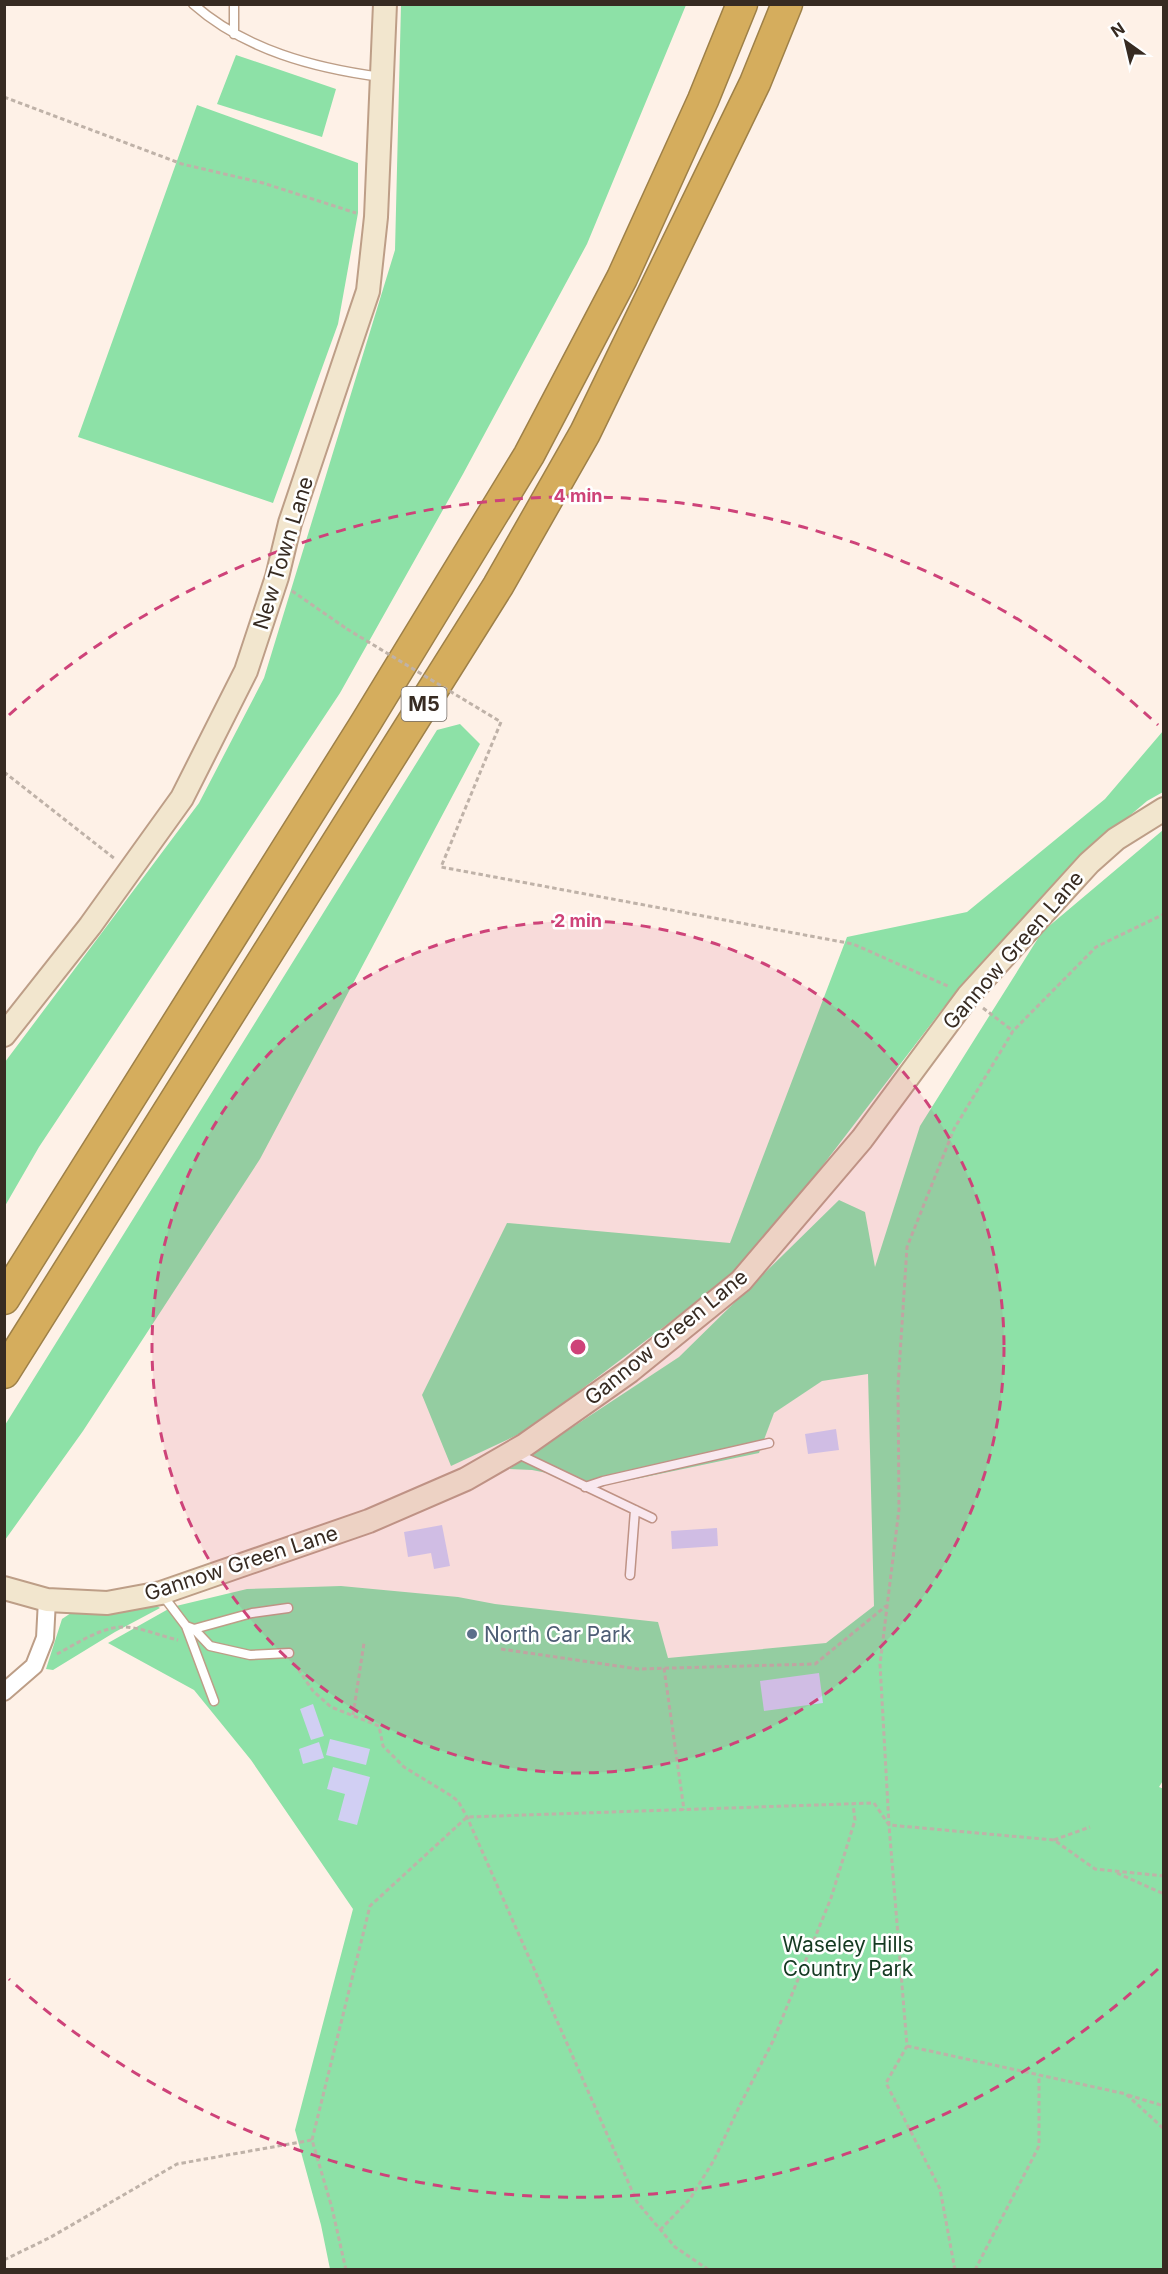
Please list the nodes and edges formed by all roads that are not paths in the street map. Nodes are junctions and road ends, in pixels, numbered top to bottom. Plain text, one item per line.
1 (193, 4) edge
2 (234, 4) edge
3 (385, 4) edge
4 (742, 4) edge
5 (787, 4) edge
6 (234, 34) junction
7 (381, 77) junction
8 (1164, 808) edge
9 (4, 1035) edge
10 (4, 1299) edge
11 (4, 1373) edge
12 (769, 1443) dead end
13 (512, 1452) junction
14 (585, 1487) junction
15 (635, 1510) junction
16 (652, 1518) dead end
17 (630, 1575) dead end
18 (4, 1588) edge
19 (161, 1593) junction
20 (47, 1600) junction
21 (288, 1608) dead end
22 (190, 1628) junction
23 (289, 1653) road end
24 (4, 1692) edge
25 (214, 1701) dead end

1 - 6 lane
2 - 6 lane
3 - 7 street, New Town Lane
4 - 10 highway, M5
5 - 11 highway, M5
6 - 7 lane
7 - 9 street, New Town Lane
8 - 13 street, Gannow Green Lane
12 - 14 lane
13 - 14 lane
13 - 19 street, Gannow Green Lane
14 - 15 lane
15 - 16 lane
15 - 17 lane
18 - 20 street, Gannow Green Lane
19 - 20 street, Gannow Green Lane
19 - 22 lane
20 - 24 street
21 - 22 lane
22 - 23 lane
22 - 25 lane

